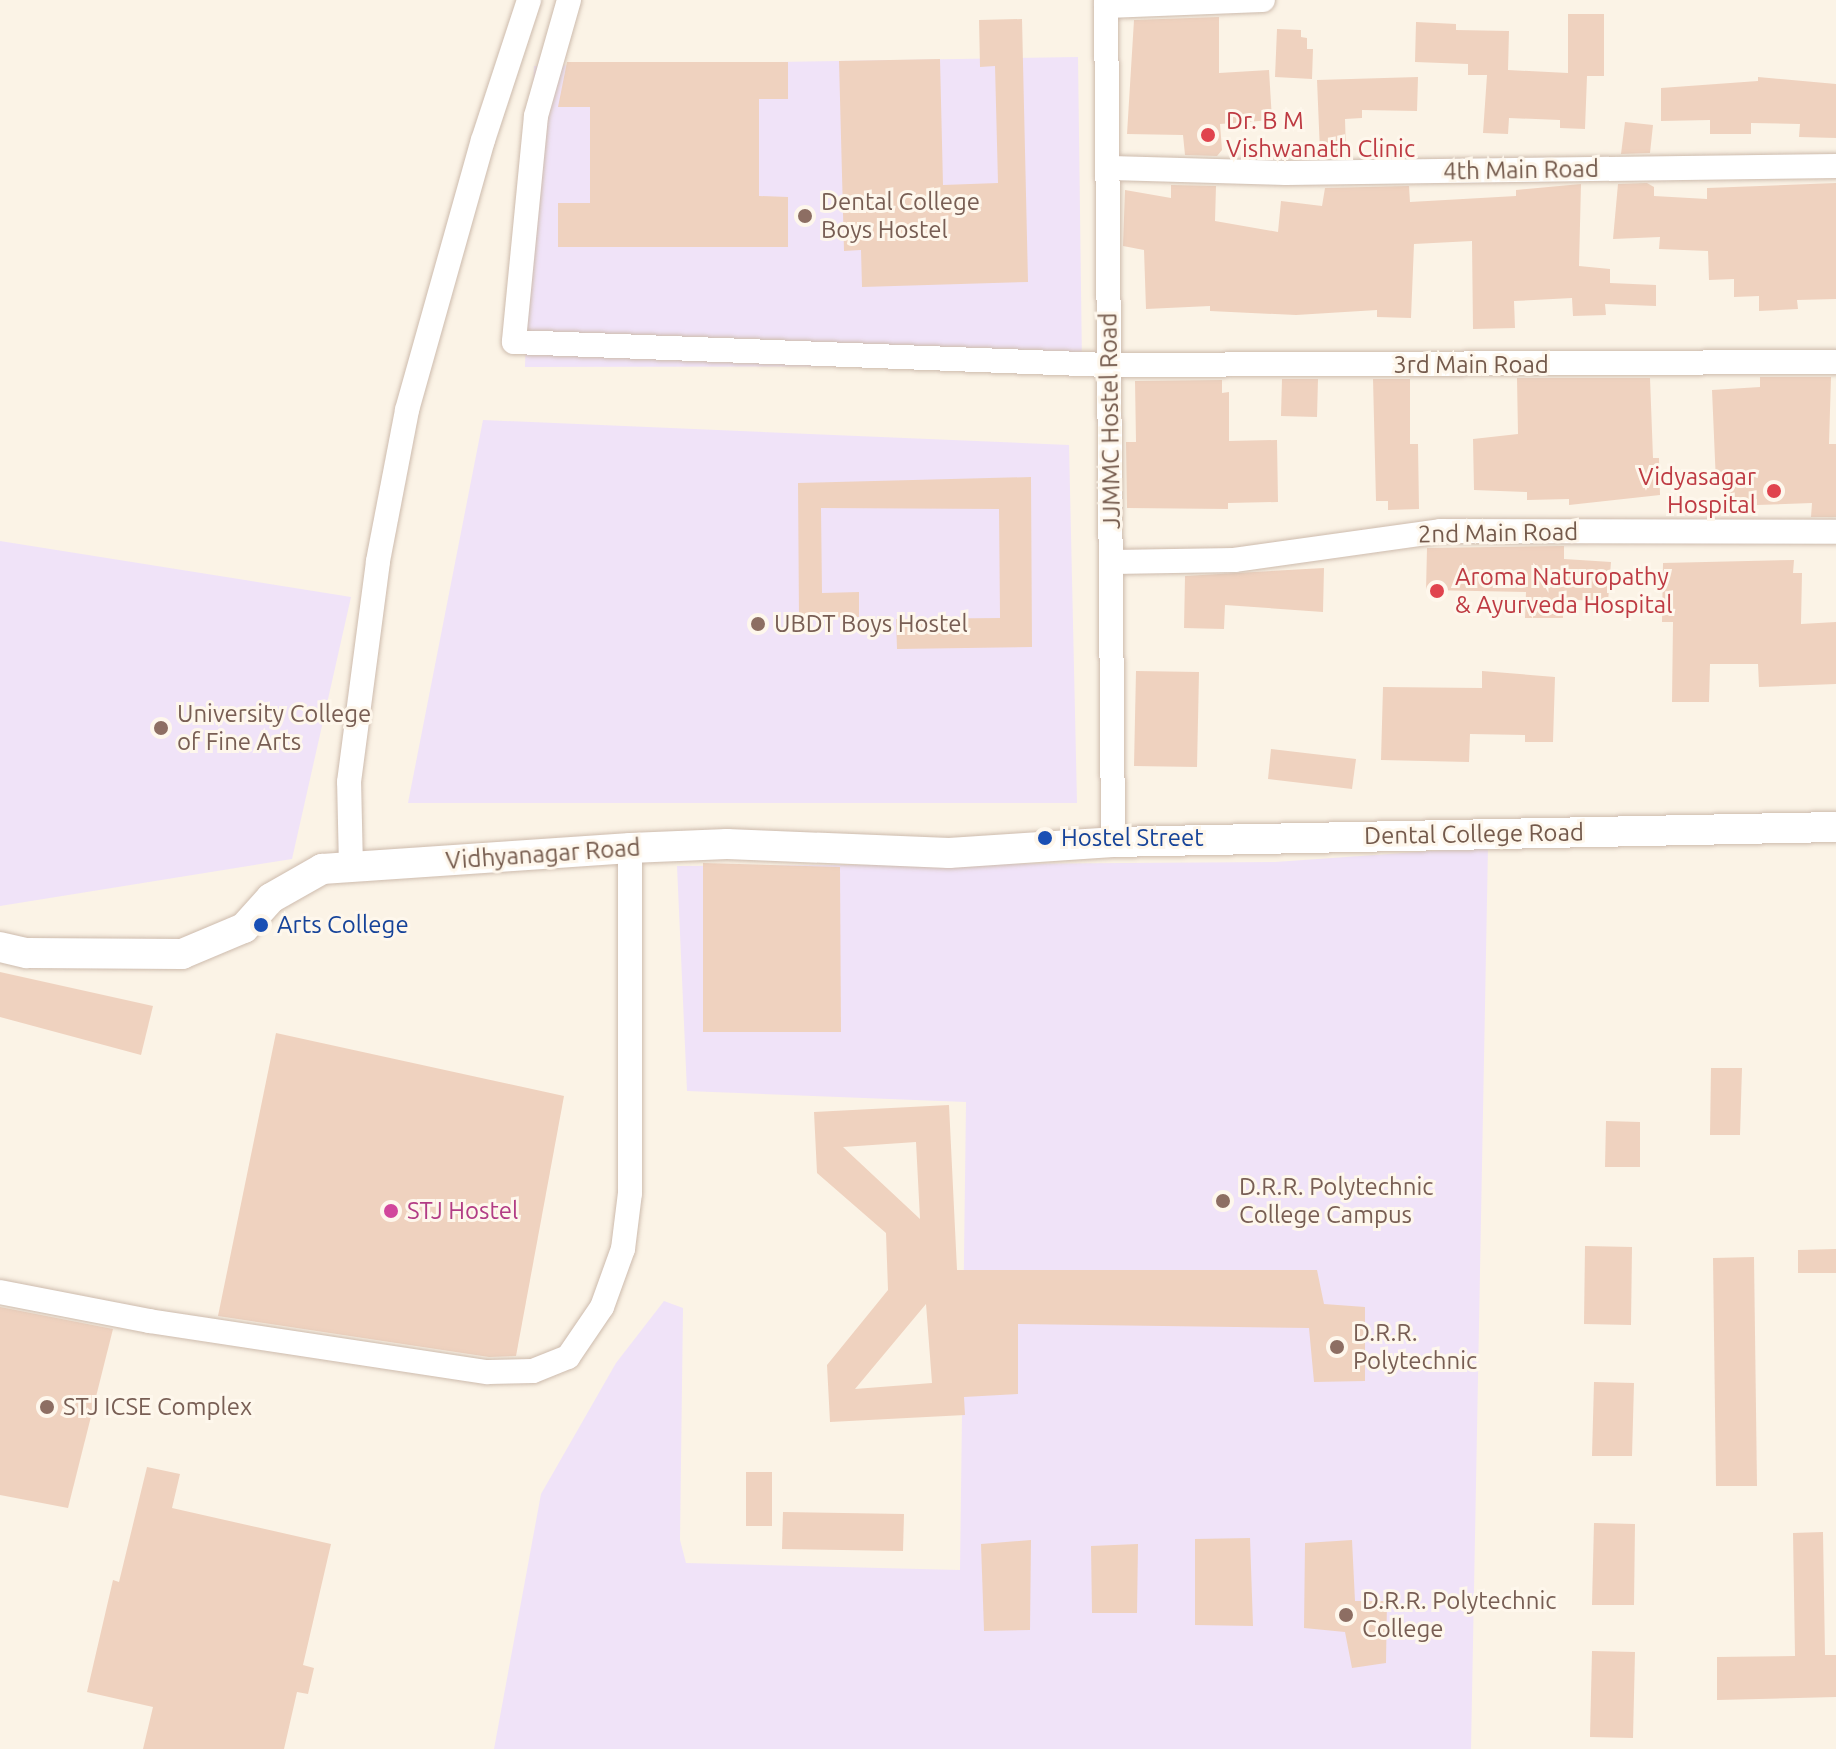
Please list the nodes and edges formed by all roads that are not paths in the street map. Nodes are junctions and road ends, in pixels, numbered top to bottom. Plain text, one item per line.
1 (529, 0) edge
2 (569, 0) edge
3 (1263, 0) edge
4 (1106, 3) edge
5 (1836, 166) edge
6 (1111, 168) junction
7 (1836, 362) edge
8 (1107, 365) junction
9 (1836, 532) edge
10 (1113, 562) junction
11 (1836, 827) edge
12 (1113, 842) junction
13 (630, 848) junction
14 (351, 867) junction
15 (0, 947) edge
16 (0, 1292) edge

1 - 14 street
2 - 8 street, 3rd Main Road
3 - 4 street
4 - 6 street, JJMMC Hostel Road
5 - 6 street, 4th Main Road
6 - 8 street, JJMMC Hostel Road
7 - 8 street, 3rd Main Road
8 - 10 street, JJMMC Hostel Road
9 - 10 street, 2nd Main Road
10 - 12 street, JJMMC Hostel Road
11 - 12 street, Dental College Road
12 - 13 street, Vidhyanagar Road
13 - 14 street, Vidhyanagar Road
13 - 16 street
14 - 15 street, Vidhyanagar Road

